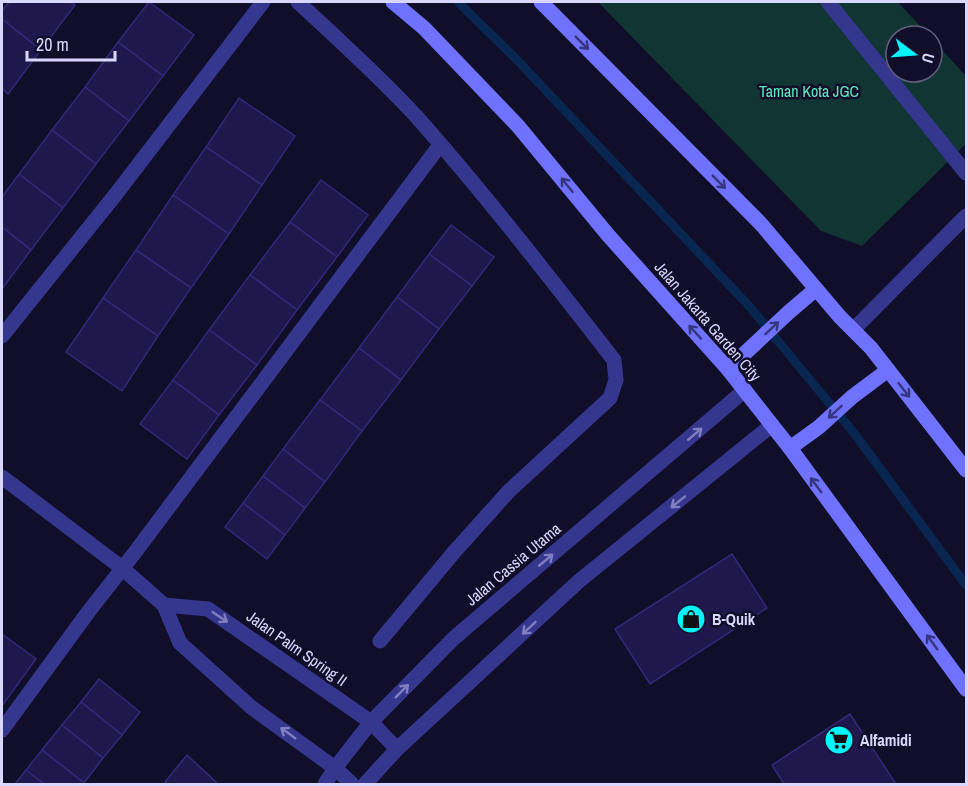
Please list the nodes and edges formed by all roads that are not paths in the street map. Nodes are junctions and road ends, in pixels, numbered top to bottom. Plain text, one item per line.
1 (263, 2) edge
2 (298, 2) edge
3 (393, 2) edge
4 (541, 2) edge
5 (828, 2) edge
6 (440, 145) junction
7 (966, 173) edge
8 (966, 216) edge
9 (816, 290) junction
10 (853, 330) junction
11 (2, 336) edge
12 (728, 369) junction
13 (888, 370) junction
14 (745, 390) junction
15 (772, 425) junction
16 (790, 448) junction
17 (966, 470) edge
18 (2, 477) edge
19 (122, 568) junction
20 (164, 605) junction
21 (380, 641) dead end
22 (966, 689) edge
23 (371, 722) junction
24 (2, 730) edge
25 (397, 749) junction
26 (335, 768) junction
27 (325, 784) edge
28 (352, 784) edge
29 (365, 784) edge

1 - 11 street
2 - 6 street
12 -> 3 street, Jalan Jakarta Garden City
4 -> 9 street
5 - 7 street
6 - 19 street
6 - 21 street
8 - 10 street
9 - 10 street
12 -> 9 street
10 - 13 street
12 - 14 street, Jalan Jakarta Garden City
13 -> 16 street
13 -> 17 street
14 - 15 street, Jalan Jakarta Garden City
23 -> 14 street, Jalan Cassia Utama
15 - 16 street, Jalan Jakarta Garden City
15 -> 25 street
22 -> 16 street, Jalan Jakarta Garden City
18 - 19 street
19 - 20 street
19 - 24 street
20 -> 23 street, Jalan Palm Spring II
26 -> 20 street
23 - 25 street, Jalan Palm Spring II
23 - 26 street, Jalan Cassia Utama
25 - 29 street
26 - 27 street, Jalan Cassia Utama
26 - 28 street

